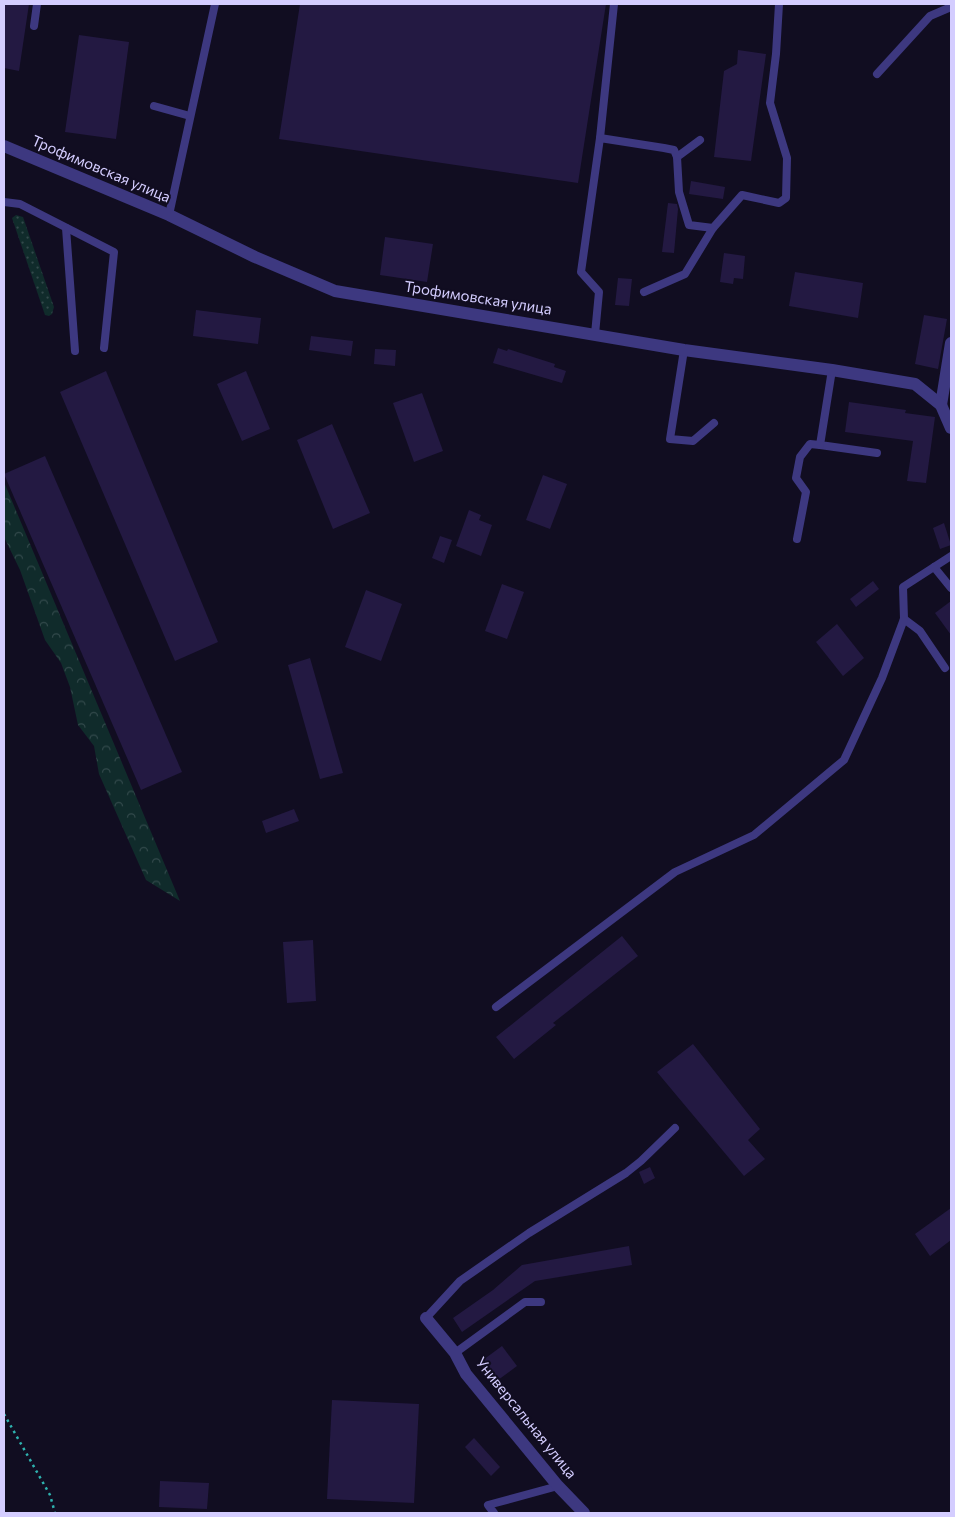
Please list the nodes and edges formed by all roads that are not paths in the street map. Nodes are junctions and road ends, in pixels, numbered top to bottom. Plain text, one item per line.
1 (37, 4) edge
2 (215, 4) edge
3 (614, 4) edge
4 (778, 4) edge
5 (951, 7) edge
6 (34, 26) dead end
7 (877, 74) dead end
8 (154, 106) dead end
9 (190, 116) junction
10 (600, 138) junction
11 (700, 140) dead end
12 (4, 146) edge
13 (677, 157) junction
14 (4, 202) edge
15 (169, 216) junction
16 (66, 228) junction
17 (713, 228) junction
18 (644, 292) dead end
19 (594, 334) junction
20 (951, 343) edge
21 (104, 348) dead end
22 (684, 350) junction
23 (75, 351) dead end
24 (832, 370) junction
25 (946, 404) edge
26 (714, 423) dead end
27 (951, 428) edge
28 (820, 445) junction
29 (878, 453) dead end
30 (797, 539) dead end
31 (951, 556) edge
32 (934, 567) junction
33 (951, 588) edge
34 (904, 619) junction
35 (945, 668) dead end
36 (496, 1007) dead end
37 (674, 1128) dead end
38 (541, 1302) dead end
39 (426, 1318) joint
40 (455, 1353) junction
41 (558, 1486) junction
42 (494, 1513) edge
43 (584, 1513) edge

1 - 6 lane
2 - 9 lane
3 - 10 lane
4 - 17 lane
5 - 7 lane
8 - 9 lane
9 - 15 lane
10 - 13 lane
10 - 19 lane
11 - 13 lane
12 - 15 street, Трофимовская улица
13 - 17 lane
14 - 16 lane
15 - 19 street, Трофимовская улица
16 - 21 lane
16 - 23 lane
17 - 18 lane
19 - 22 street, Трофимовская улица
20 - 25 street
22 - 24 street, Трофимовская улица
22 - 26 lane
24 - 25 street, Трофимовская улица
24 - 28 lane
25 - 27 street, Трофимовская улица
28 - 29 lane
28 - 30 lane
31 - 32 lane
32 - 33 lane
32 - 34 lane
34 - 35 lane
34 - 36 lane
37 - 39 lane
38 - 40 lane
39 - 40 street, Универсальная улица
40 - 41 street, Универсальная улица
41 - 42 lane
41 - 43 street, Универсальная улица

